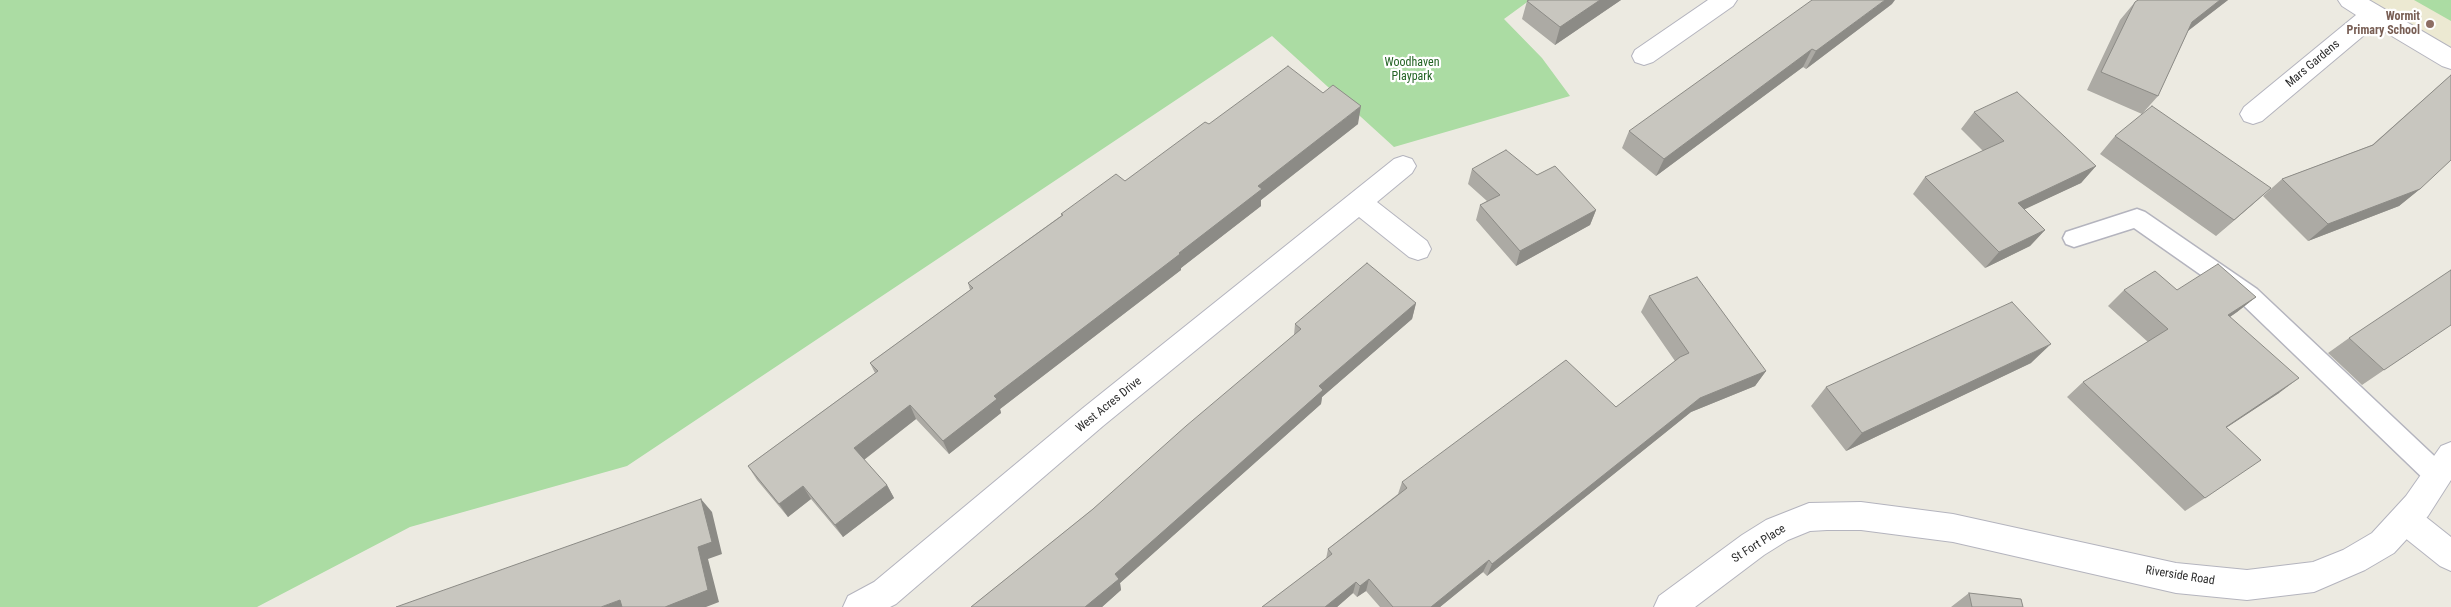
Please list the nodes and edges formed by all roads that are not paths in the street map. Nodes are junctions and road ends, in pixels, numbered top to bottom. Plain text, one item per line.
1 (1725, 0) edge
2 (2350, 0) edge
3 (2373, 14) junction
4 (1644, 56) dead end
5 (2451, 60) edge
6 (2254, 114) dead end
7 (1403, 166) dead end
8 (1359, 202) junction
9 (2074, 238) dead end
10 (1418, 249) dead end
11 (2445, 466) edge
12 (1861, 516) joint
13 (2406, 520) junction
14 (2451, 556) edge
15 (859, 607) edge
16 (1670, 607) edge

1 - 4 street
2 - 3 street
3 - 5 street
3 - 6 street, Mars Gardens
7 - 8 street, West Acres Drive
8 - 10 street
8 - 15 street, West Acres Drive
9 - 11 lane
11 - 13 street, Riverside Road
12 - 13 street, Riverside Road
12 - 16 street, St Fort Place
13 - 14 street

